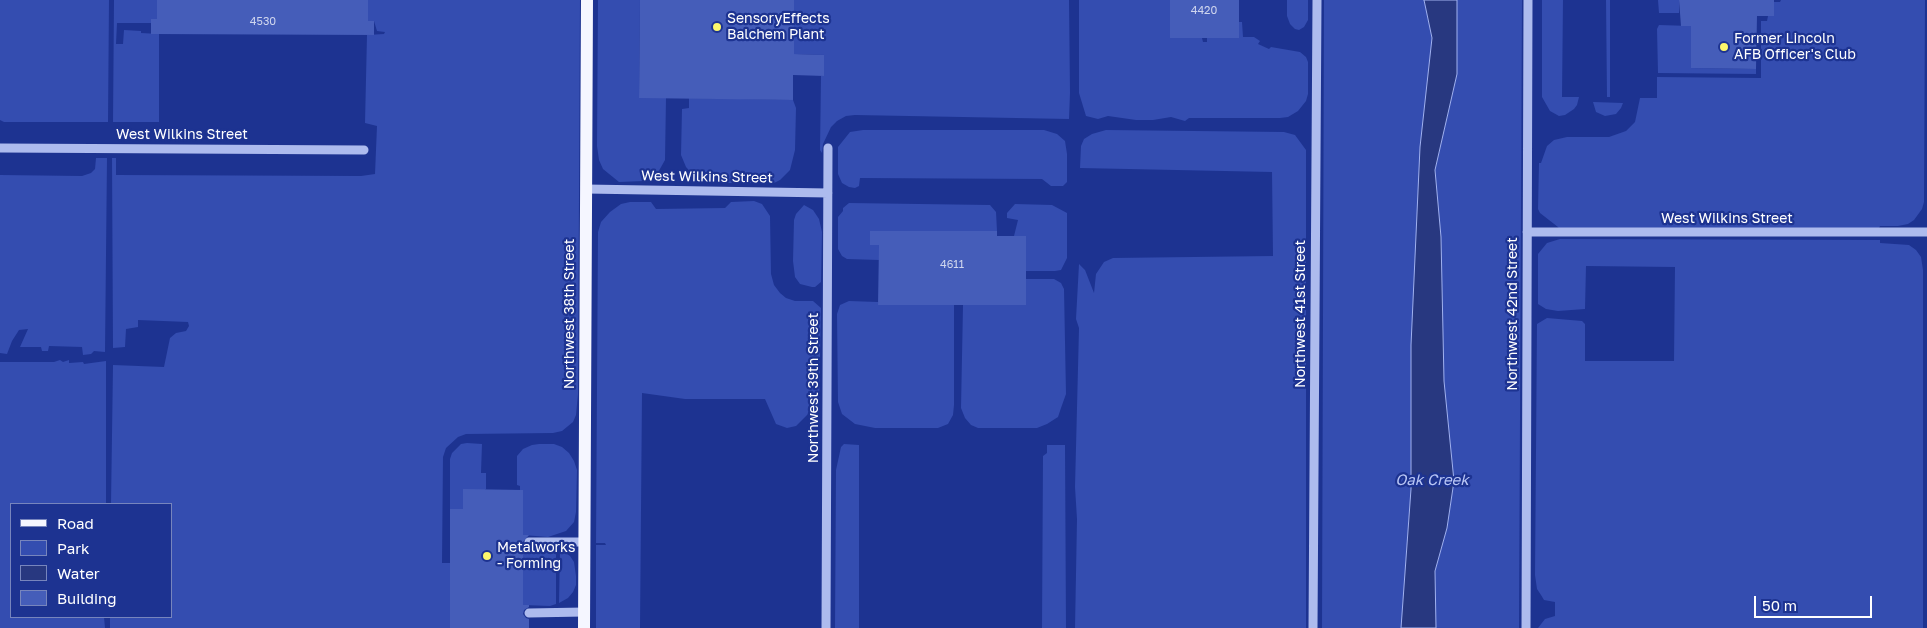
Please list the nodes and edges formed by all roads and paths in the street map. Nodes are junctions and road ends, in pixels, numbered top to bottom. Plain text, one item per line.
1 (587, 0) edge
2 (1317, 0) edge
3 (1528, 0) edge
4 (0, 148) edge
5 (828, 148) dead end
6 (364, 150) dead end
7 (586, 189) junction
8 (828, 193) junction
9 (1527, 232) junction
10 (1927, 232) edge
11 (529, 542) dead end
12 (584, 542) junction
13 (584, 612) junction
14 (529, 613) dead end
15 (584, 628) edge
16 (826, 628) edge
17 (1314, 628) edge
18 (1526, 628) edge

1 - 7 main road, Northwest 38th Street
2 - 17 street, Northwest 41st Street
3 - 9 street, Northwest 42nd Street
4 - 6 street, West Wilkins Street
5 - 8 street, Northwest 39th Street
7 - 8 street, West Wilkins Street
7 - 12 main road, Northwest 38th Street
8 - 16 street, Northwest 39th Street
9 - 10 street, West Wilkins Street
9 - 18 street, Northwest 42nd Street
11 - 12 street
12 - 13 main road, Northwest 38th Street
13 - 14 street
13 - 15 main road, Northwest 38th Street

